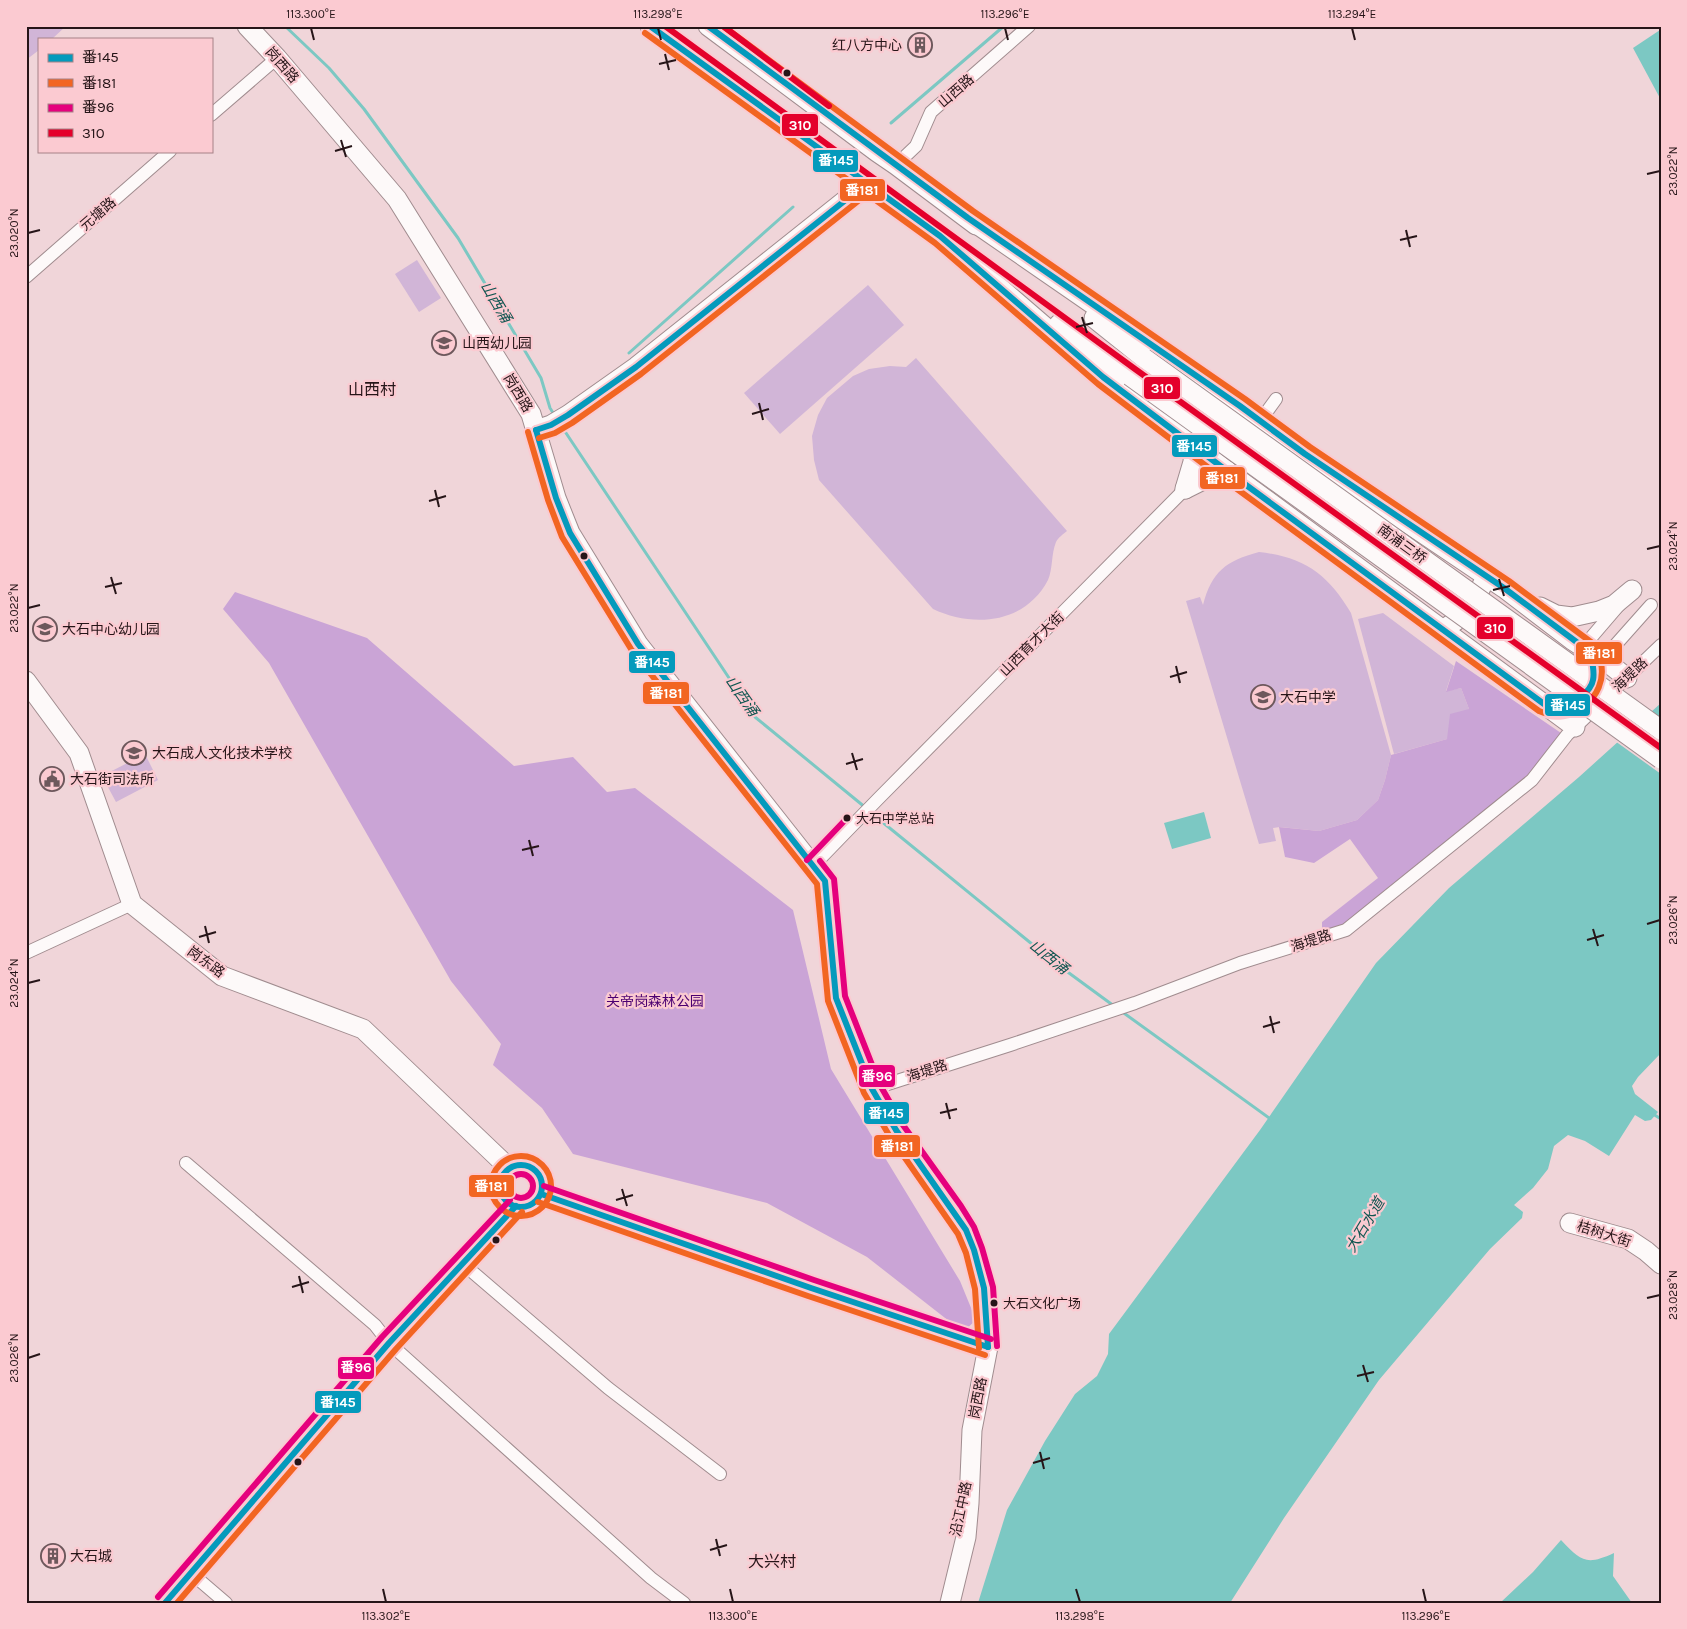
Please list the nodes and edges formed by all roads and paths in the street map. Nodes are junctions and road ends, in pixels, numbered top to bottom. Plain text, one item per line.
1 (247, 26) edge
2 (650, 26) edge
3 (708, 26) edge
4 (1029, 26) edge
5 (277, 58) junction
6 (212, 114) edge
7 (169, 152) edge
8 (896, 165) junction
9 (867, 183) junction
10 (968, 218) junction
11 (940, 236) junction
12 (26, 277) edge
13 (1276, 399) dead end
14 (1260, 421) junction
15 (544, 427) junction
16 (1194, 444) junction
17 (1227, 471) junction
18 (1185, 489) junction
19 (1485, 576) junction
20 (1504, 588) junction
21 (1632, 590) joint
22 (1651, 605) dead end
23 (1442, 630) junction
24 (1661, 646) edge
25 (1593, 654) junction
26 (1627, 678) junction
27 (26, 681) edge
28 (1544, 704) junction
29 (1575, 727) junction
30 (1661, 730) edge
31 (1661, 759) edge
32 (813, 866) junction
33 (132, 904) junction
34 (26, 953) edge
35 (872, 1088) junction
36 (186, 1164) dead end
37 (509, 1168) junction
38 (541, 1194) junction
39 (516, 1206) junction
40 (1570, 1222) dead end
41 (1654, 1250) edge
42 (462, 1263) junction
43 (1661, 1264) edge
44 (389, 1343) junction
45 (988, 1347) junction
46 (970, 1465) junction
47 (720, 1474) dead end
48 (191, 1573) junction
49 (165, 1603) edge
50 (226, 1603) edge
51 (684, 1603) edge
52 (939, 1603) edge
53 (950, 1603) edge

1 - 5 main road, 岗西路
2 - 9 main road
3 - 8 main road
4 - 8 street, 山西路
5 - 6 street
5 - 15 main road, 岗西路
7 - 12 street, 元塘路
8 - 10 main road
9 - 11 main road
9 - 15 main road
10 - 14 main road
10 - 30 main road, 南浦三桥, bridge
11 - 16 main road
11 - 31 main road, 南浦三桥, bridge
13 - 14 street
14 - 19 main road
15 - 32 main road, 岗西路
16 - 17 main road
16 - 18 main road
17 - 18 main road
17 - 23 main road
18 - 32 street, 山西育才大街
19 - 20 main road
19 - 23 main road
20 - 21 main road
20 - 25 main road
21 - 25 street
22 - 25 street
23 - 28 main road
24 - 26 street, 海堤路
25 - 26 main road
25 - 28 main road
26 - 29 street, 海堤路
27 - 33 main road
28 - 29 main road
29 - 35 street, 海堤路
32 - 35 main road, 岗西路
33 - 34 street
33 - 37 main road, 岗东路
35 - 45 main road, 岗西路
36 - 44 street
37 - 38 main road
37 - 39 main road
38 - 39 main road
38 - 45 main road
39 - 42 main road
40 - 41 main road, 桔树大街
41 - 43 main road, 桔树大街
42 - 44 main road
42 - 47 street
44 - 48 main road
44 - 51 street
45 - 46 main road, 岗西路
46 - 52 main road, 沿江中路
46 - 53 main road, 沿江中路
48 - 49 main road
48 - 50 street

